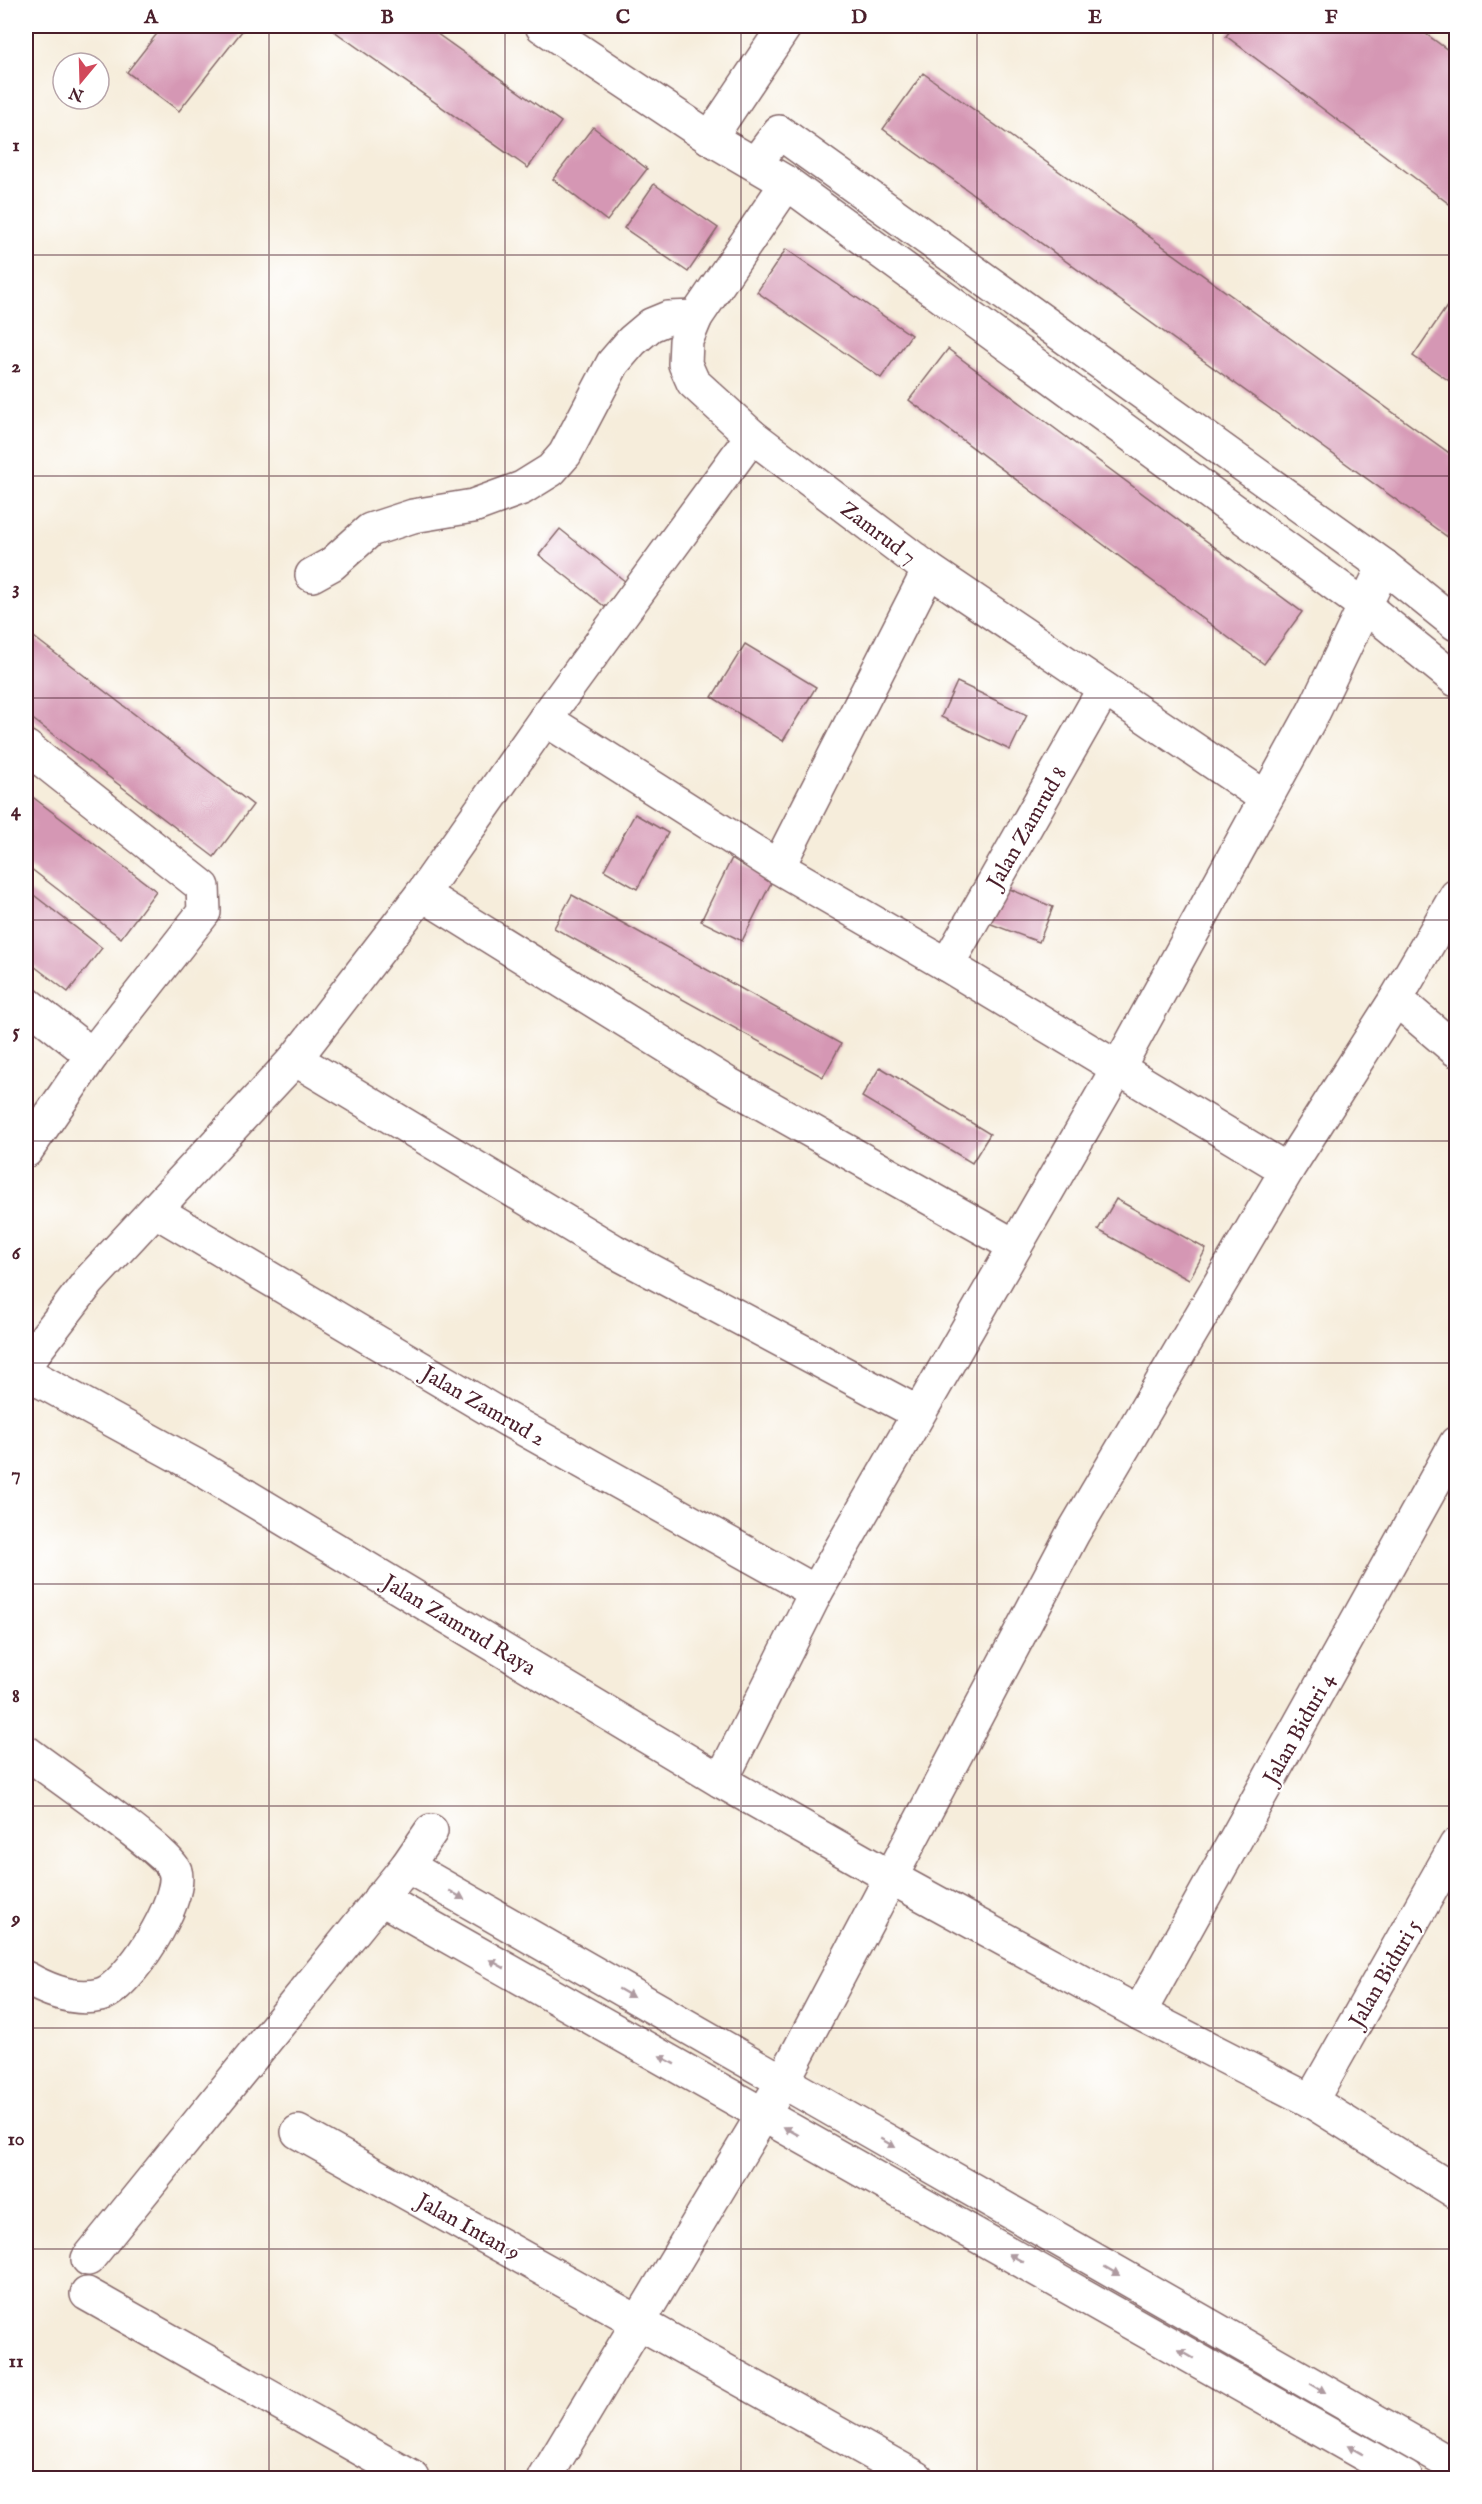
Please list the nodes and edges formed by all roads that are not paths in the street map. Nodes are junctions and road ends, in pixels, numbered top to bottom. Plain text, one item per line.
1 (542, 26) edge
2 (785, 26) edge
3 (710, 138) junction
4 (756, 163) junction
5 (787, 183) junction
6 (696, 317) junction
7 (752, 436) junction
8 (1384, 566) junction
9 (929, 570) junction
10 (312, 575) dead end
11 (1366, 607) junction
12 (1456, 624) edge
13 (1456, 680) edge
14 (1104, 689) junction
15 (545, 719) junction
16 (26, 747) edge
17 (1266, 798) junction
18 (778, 867) junction
19 (422, 894) junction
20 (1456, 896) edge
21 (947, 965) junction
22 (1396, 999) junction
23 (26, 1003) edge
24 (1456, 1050) edge
25 (92, 1055) junction
26 (295, 1059) junction
27 (1119, 1068) junction
28 (26, 1151) edge
29 (1287, 1170) junction
30 (156, 1211) junction
31 (1015, 1246) junction
32 (26, 1363) edge
33 (26, 1373) edge
34 (918, 1413) junction
35 (1456, 1443) edge
36 (816, 1592) junction
37 (26, 1752) edge
38 (721, 1781) junction
39 (431, 1831) dead end
40 (1456, 1845) edge
41 (406, 1866) junction
42 (892, 1878) junction
43 (380, 1899) junction
44 (26, 1978) edge
45 (1139, 2013) junction
46 (736, 2056) junction
47 (782, 2083) junction
48 (717, 2089) junction
49 (1311, 2101) junction
50 (763, 2115) junction
51 (851, 2122) junction
52 (298, 2132) dead end
53 (830, 2153) junction
54 (1456, 2192) edge
55 (1081, 2253) junction
56 (88, 2259) dead end
57 (1061, 2283) junction
58 (87, 2294) dead end
59 (640, 2321) junction
60 (1278, 2366) junction
61 (1262, 2397) junction
62 (1456, 2467) edge
63 (413, 2478) edge
64 (544, 2478) edge
65 (917, 2478) edge
66 (1406, 2478) edge

1 - 3 street
2 - 3 street
3 - 4 street
4 - 5 street
4 - 8 street
5 - 6 street, Zamrud 7
5 - 11 street
6 - 7 street, Zamrud 7
6 - 10 street
7 - 9 street, Zamrud 7
7 - 15 street
8 - 11 street
8 - 12 street
9 - 14 street, Zamrud 7
9 - 18 street
11 - 13 street
11 - 17 street
14 - 17 street, Zamrud 7
14 - 21 street, Jalan Zamrud 8
15 - 18 street
15 - 19 street
16 - 25 street
17 - 27 street
18 - 21 street
19 - 26 street
19 - 31 street
20 - 22 street
21 - 27 street
22 - 24 street
22 - 29 street
23 - 25 street
25 - 28 street
26 - 30 street
26 - 34 street
27 - 29 street
27 - 31 street
29 - 42 street
30 - 32 street
30 - 36 street, Jalan Zamrud 2
31 - 34 street
33 - 38 street, Jalan Zamrud Raya
34 - 36 street
35 - 45 street, Jalan Biduri 4
36 - 38 street
37 - 44 street
38 - 42 street, Jalan Zamrud Raya
39 - 41 street
40 - 49 street, Jalan Biduri 5
41 - 43 street
41 -> 46 street
42 - 45 street, Jalan Zamrud Raya
42 - 47 street
48 -> 43 street
43 - 56 street
45 - 49 street, Jalan Zamrud Raya
46 - 47 street
46 - 48 street
47 - 50 street
47 - 51 street
48 - 50 street
49 - 54 street, Jalan Zamrud Raya
53 -> 50 street
50 - 59 street
51 - 53 street
51 -> 55 street
52 - 59 street, Jalan Intan 9
57 -> 53 street
55 - 57 street
55 -> 60 street
61 -> 57 street
58 - 63 street
59 - 64 street
59 - 65 street, Jalan Intan 9
60 - 61 street
60 -> 62 street
66 -> 61 street

